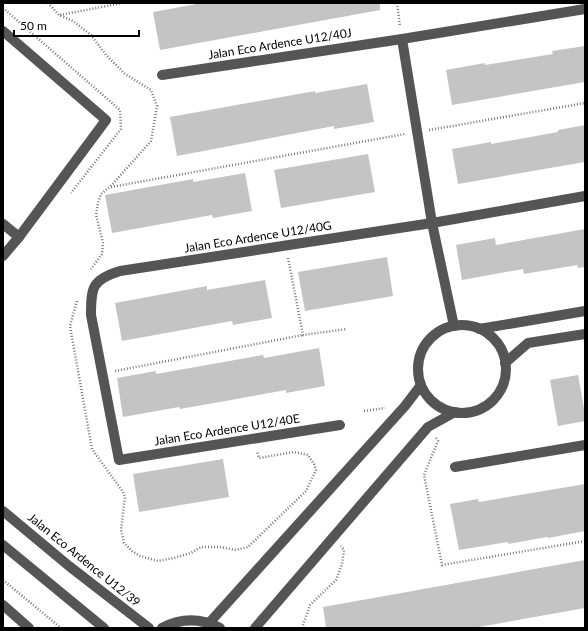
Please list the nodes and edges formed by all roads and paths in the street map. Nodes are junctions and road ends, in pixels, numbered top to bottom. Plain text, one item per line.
1 (48, 3) edge
2 (122, 3) edge
3 (397, 3) edge
4 (3, 8) edge
5 (585, 9) edge
6 (59, 15) junction
7 (3, 32) edge
8 (402, 39) junction
9 (162, 76) dead end
10 (585, 103) edge
11 (417, 132) junction
12 (110, 187) junction
13 (68, 196) dead end
14 (585, 196) edge
15 (432, 223) junction
16 (3, 224) edge
17 (19, 237) junction
18 (285, 246) junction
19 (3, 256) edge
20 (89, 272) dead end
21 (79, 294) dead end
22 (585, 311) edge
23 (454, 326) junction
24 (347, 329) dead end
25 (479, 329) junction
26 (585, 334) edge
27 (303, 335) junction
28 (506, 363) junction
29 (102, 373) junction
30 (421, 385) junction
31 (405, 406) junction
32 (364, 411) dead end
33 (455, 412) junction
34 (340, 425) dead end
35 (428, 427) junction
36 (254, 439) junction
37 (585, 445) edge
38 (455, 467) dead end
39 (3, 511) edge
40 (585, 541) edge
41 (3, 545) edge
42 (3, 580) edge
43 (3, 605) edge
44 (210, 622) junction
45 (29, 628) edge
46 (60, 628) edge
47 (104, 628) edge
48 (149, 628) edge
49 (162, 628) edge
50 (220, 628) edge
51 (255, 628) edge

1 - 6 path
2 - 6 path
3 - 8 path
4 - 13 path
5 - 8 street, Jalan Eco Ardence U12/40J
6 - 12 path
7 - 17 street
8 - 9 street, Jalan Eco Ardence U12/40J
8 - 11 street
10 - 11 path
11 - 12 path
11 - 15 street
12 - 20 path
14 - 15 street, Jalan Eco Ardence U12/40G
15 - 18 street, Jalan Eco Ardence U12/40G
15 - 23 street
16 - 17 street
17 - 19 street
18 - 27 path
18 - 29 street, Jalan Eco Ardence U12/40G
21 - 36 path
22 - 25 street
23 - 25 street
23 - 30 street
24 - 27 path
25 - 28 street
26 - 28 street
27 - 29 path
28 - 33 street
29 - 36 street, Jalan Eco Ardence U12/40E
30 - 31 street
30 - 33 street
31 - 32 path
31 - 44 street
33 - 35 street
34 - 36 street, Jalan Eco Ardence U12/40E
35 - 40 path
35 - 51 street
37 - 38 street
39 - 48 street, Jalan Eco Ardence U12/39
41 - 47 street
42 - 46 path
43 - 45 street
44 - 49 street
44 - 50 street

